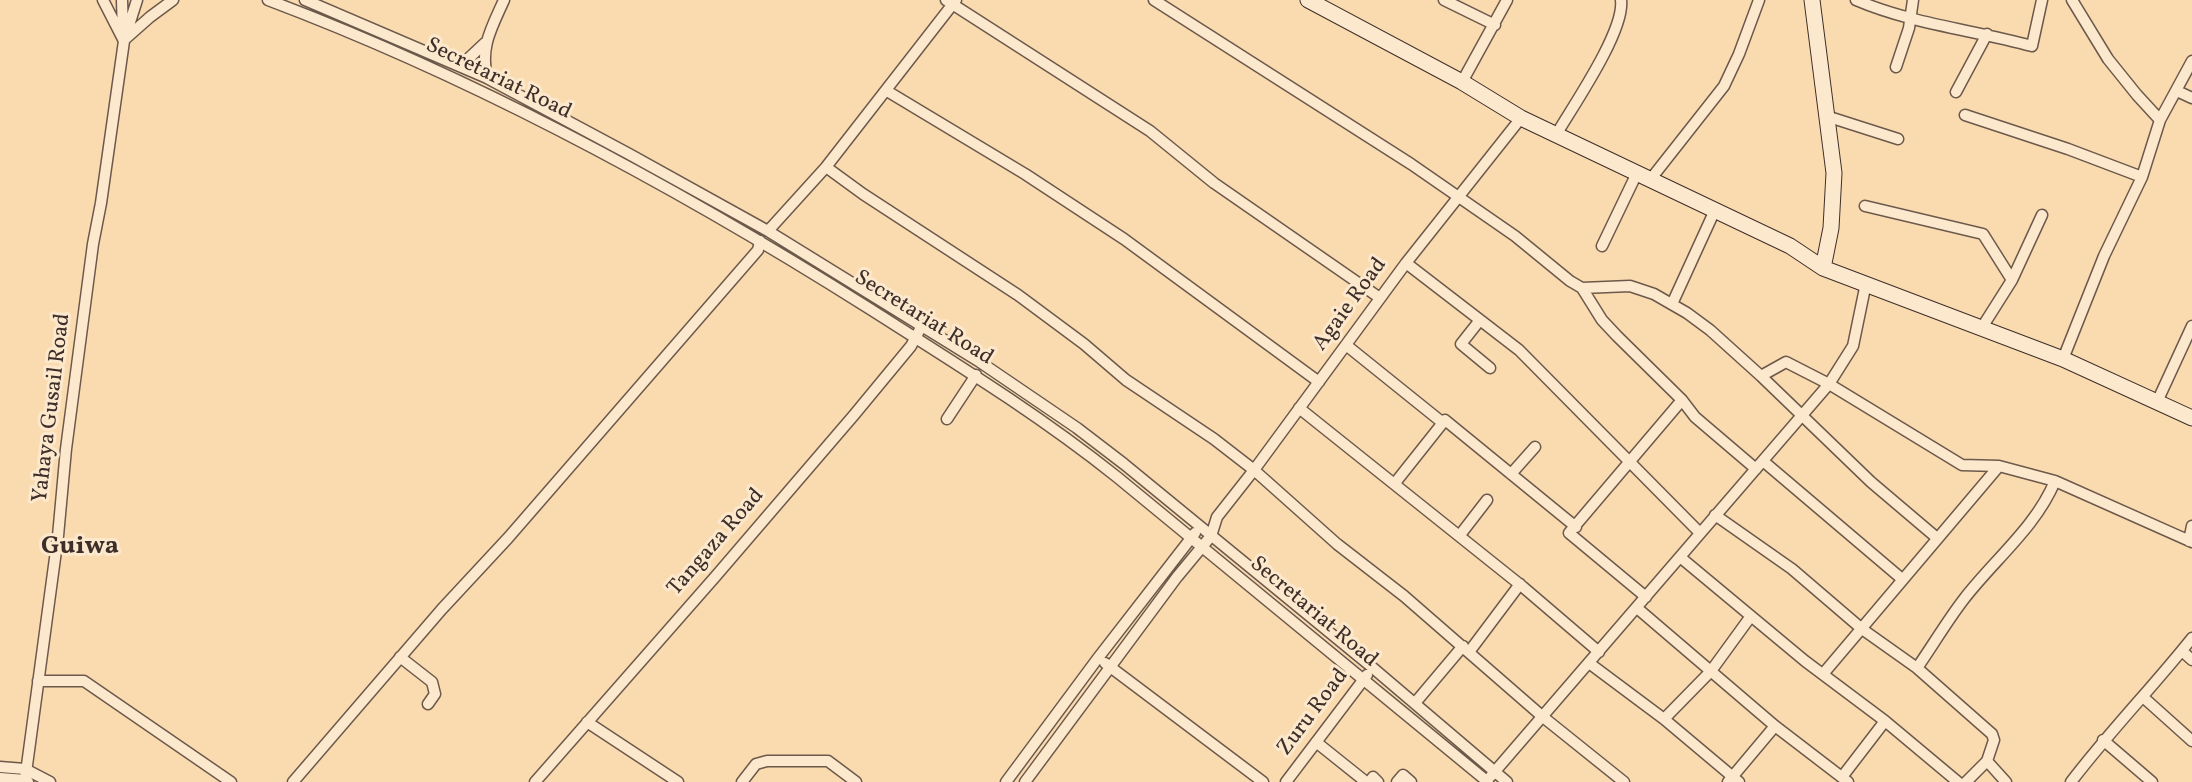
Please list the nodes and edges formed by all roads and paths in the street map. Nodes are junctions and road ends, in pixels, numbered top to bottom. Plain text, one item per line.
1 (103, 0) edge
2 (122, 0) edge
3 (137, 0) edge
4 (173, 0) edge
5 (268, 0) edge
6 (305, 0) edge
7 (504, 0) edge
8 (1154, 0) edge
9 (1308, 0) edge
10 (1444, 0) edge
11 (1507, 0) edge
12 (1621, 0) edge
13 (1759, 0) edge
14 (1812, 0) edge
15 (1856, 0) edge
16 (1913, 0) edge
17 (2042, 0) edge
18 (2072, 0) edge
19 (952, 1) edge
20 (1909, 19) junction
21 (1495, 25) junction
22 (1987, 34) junction
23 (124, 41) junction
24 (485, 43) junction
25 (2192, 62) edge
26 (458, 65) junction
27 (1896, 67) dead end
28 (487, 78) junction
29 (1462, 82) junction
30 (887, 91) junction
31 (2177, 91) junction
32 (1956, 92) dead end
33 (2192, 98) edge
34 (1965, 115) dead end
35 (1826, 117) junction
36 (1521, 118) junction
37 (2160, 120) junction
38 (1556, 135) junction
39 (1898, 139) dead end
40 (826, 167) junction
41 (1643, 176) junction
42 (2142, 177) junction
43 (1458, 195) junction
44 (1865, 206) dead end
45 (1715, 210) junction
46 (2042, 215) dead end
47 (768, 231) junction
48 (760, 241) junction
49 (1602, 246) dead end
50 (1406, 263) junction
51 (1823, 268) junction
52 (2012, 280) junction
53 (1866, 284) junction
54 (1582, 288) junction
55 (1380, 298) junction
56 (1672, 304) junction
57 (1480, 320) junction
58 (922, 326) junction
59 (2192, 326) edge
60 (1981, 329) junction
61 (915, 338) junction
62 (1346, 345) junction
63 (2063, 359) junction
64 (1490, 368) dead end
65 (976, 375) junction
66 (1761, 376) junction
67 (1319, 382) junction
68 (1829, 384) junction
69 (1682, 400) junction
70 (2157, 402) junction
71 (1299, 408) junction
72 (1802, 417) junction
73 (2192, 418) edge
74 (947, 419) dead end
75 (1443, 423) junction
76 (1535, 447) dead end
77 (1630, 461) junction
78 (1759, 465) junction
79 (1999, 466) junction
80 (1254, 470) junction
81 (1511, 474) junction
82 (2055, 481) junction
83 (1395, 483) junction
84 (1487, 500) dead end
85 (1715, 515) junction
86 (1217, 518) junction
87 (2192, 526) edge
88 (1200, 527) junction
89 (1576, 527) junction
90 (1700, 533) junction
91 (1211, 536) junction
92 (1460, 536) junction
93 (1191, 538) junction
94 (1937, 538) junction
95 (2190, 542) edge
96 (1203, 547) junction
97 (1680, 557) junction
98 (1902, 579) junction
99 (1520, 584) junction
100 (1646, 597) junction
101 (1637, 608) junction
102 (1751, 616) junction
103 (1862, 628) junction
104 (2192, 638) edge
105 (1466, 649) junction
106 (2182, 651) junction
107 (1599, 652) junction
108 (400, 657) junction
109 (1098, 658) junction
110 (2192, 660) edge
111 (1589, 663) junction
112 (1110, 667) junction
113 (1373, 668) junction
114 (1917, 668) junction
115 (1711, 671) junction
116 (1823, 674) junction
117 (1363, 680) junction
118 (38, 681) junction
119 (2143, 698) junction
120 (1414, 703) junction
121 (428, 704) dead end
122 (1543, 717) junction
123 (1664, 719) junction
124 (587, 722) junction
125 (1885, 722) junction
126 (1774, 726) junction
127 (2103, 740) junction
128 (2192, 741) edge
129 (1316, 742) junction
130 (1987, 761) junction
131 (0, 767) edge
132 (1495, 772) junction
133 (26, 777) edge
134 (0, 778) edge
135 (1845, 779) edge
136 (1734, 780) edge
137 (1487, 781) edge
138 (50, 782) edge
139 (231, 782) edge
140 (293, 782) edge
141 (535, 782) edge
142 (678, 782) edge
143 (741, 782) edge
144 (856, 782) edge
145 (1006, 782) edge
146 (1025, 782) edge
147 (1263, 782) edge
148 (1286, 782) edge
149 (1368, 782) edge
150 (1378, 782) edge
151 (1397, 782) edge
152 (1411, 782) edge
153 (1507, 782) edge
154 (1624, 782) edge
155 (1958, 782) edge
156 (1966, 782) edge
157 (2006, 782) edge
158 (2071, 782) edge
159 (2152, 782) edge

1 - 23 street
2 - 23 street, Yahaya Gusail Road
3 - 23 street, Yahaya Gusail Road
4 - 23 street
5 - 48 street, Secretariat Road
6 - 26 street, Secretariat Road
7 - 24 street
8 - 43 street
9 - 29 street
10 - 21 street
11 - 21 street
12 - 38 street
13 - 41 street
14 - 35 street
15 - 20 street
16 - 20 street
17 - 22 street
18 - 37 street
19 - 30 street
19 - 55 street
20 - 22 street
20 - 27 street
21 - 29 street
22 - 32 street
23 - 118 street, Yahaya Gusail Road
24 - 26 street
24 - 28 street
25 - 31 street
26 - 28 street, Secretariat Road
28 - 47 street, Secretariat Road
29 - 36 street
30 - 40 street
30 - 67 street
31 - 33 street
31 - 37 street
34 - 42 street
35 - 39 street
35 - 51 street
36 - 38 street
36 - 43 street, Agaie Road
37 - 42 street
38 - 41 street
40 - 47 street
40 - 80 street
41 - 45 street
41 - 49 street
42 - 63 street
43 - 50 street, Agaie Road
43 - 54 street
44 - 52 street
45 - 51 street
45 - 56 street
46 - 52 street
47 - 58 street, Secretariat Road
48 - 61 street, Secretariat Road
48 - 108 street
50 - 55 street, Agaie Road
50 - 57 street
51 - 53 street
52 - 60 street
53 - 60 street
53 - 68 street
54 - 56 street
54 - 69 street
55 - 62 street, Agaie Road
56 - 66 street
57 - 64 street
57 - 77 street
58 - 61 street, Tangaza Road
58 - 88 street, Secretariat Road
59 - 70 street
60 - 63 street
61 - 65 street, Secretariat Road
61 - 124 street, Tangaza Road
62 - 67 street, Agaie Road
62 - 75 street
63 - 70 street
65 - 74 street
65 - 93 street, Secretariat Road
66 - 68 street
66 - 72 street
67 - 71 street, Agaie Road
68 - 72 street
68 - 79 street
69 - 77 street
69 - 78 street
70 - 73 street
71 - 80 street, Agaie Road
71 - 83 street
72 - 78 street
72 - 94 street
75 - 81 street
75 - 83 street
76 - 81 street
77 - 89 street
77 - 90 street
78 - 85 street
78 - 98 street
79 - 82 street
79 - 94 street
80 - 86 street, Agaie Road
80 - 105 street
81 - 89 street
82 - 95 street
82 - 114 street
83 - 92 street
84 - 92 street
85 - 90 street
85 - 103 street
86 - 88 street
86 - 91 street
87 - 95 street
88 - 91 street, Secretariat Road
88 - 93 street
89 - 100 street
90 - 97 street
91 - 96 street
91 - 113 street, Secretariat Road
92 - 99 street
93 - 96 street, Secretariat Road
93 - 109 street
94 - 98 street
96 - 112 street
96 - 117 street, Secretariat Road
97 - 100 street
97 - 102 street
98 - 103 street
99 - 105 street
99 - 107 street
100 - 101 street
101 - 107 street
101 - 115 street
102 - 115 street
102 - 116 street
103 - 114 street
103 - 116 street
104 - 106 street
105 - 120 street
105 - 122 street
106 - 110 street
106 - 119 street
107 - 111 street
108 - 121 street
108 - 140 street
109 - 112 street
109 - 145 street
111 - 122 street
111 - 123 street
112 - 146 street
112 - 147 street
113 - 117 street, Zuru Road
113 - 120 street, Secretariat Road
114 - 130 street
115 - 123 street
115 - 126 street
116 - 125 street
117 - 129 street, Zuru Road
117 - 137 street, Secretariat Road
118 - 133 street, Yahaya Gusail Road
118 - 139 street
119 - 127 street
119 - 128 street
120 - 132 street, Secretariat Road
122 - 132 street
122 - 154 street
123 - 136 street
124 - 141 street, Tangaza Road
124 - 142 street
125 - 135 street
125 - 155 street
126 - 135 street
126 - 136 street
127 - 158 street
127 - 159 street
129 - 148 street, Zuru Road
129 - 149 street
130 - 156 street
130 - 157 street
131 - 133 street
132 - 137 street
132 - 153 street, Secretariat Road
133 - 134 street
133 - 138 street
143 - 144 street
149 - 150 street
151 - 152 street

